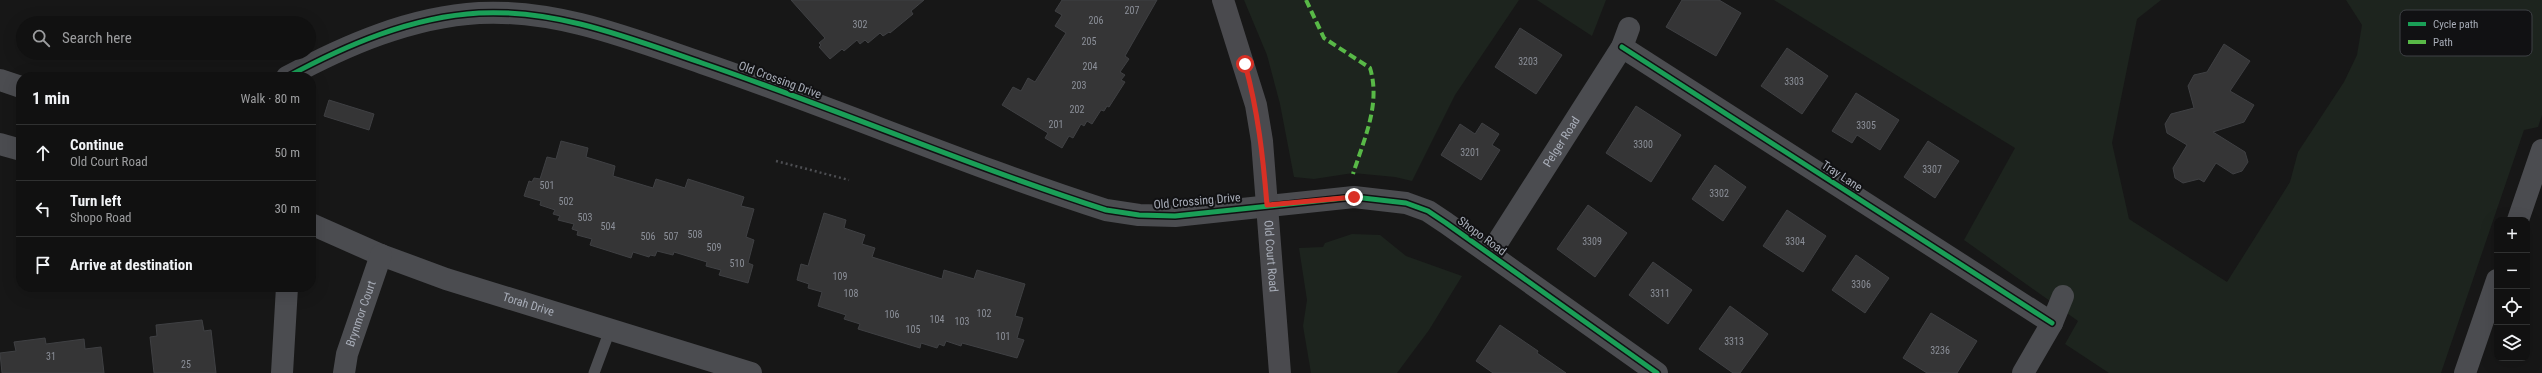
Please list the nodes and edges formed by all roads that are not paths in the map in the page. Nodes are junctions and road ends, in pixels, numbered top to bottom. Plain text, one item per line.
1 (1223, 0) edge
2 (1626, 37) joint
3 (298, 72) edge
4 (0, 80) edge
5 (16, 85) edge
6 (0, 144) edge
7 (16, 149) edge
8 (2542, 150) edge
9 (1267, 205) junction
10 (2519, 217) edge
11 (316, 226) edge
12 (381, 254) junction
13 (1490, 254) junction
14 (2494, 289) edge
15 (287, 292) edge
16 (2063, 296) dead end
17 (2052, 323) junction
18 (610, 330) junction
19 (282, 373) edge
20 (344, 373) edge
21 (594, 373) edge
22 (750, 373) edge
23 (1280, 373) edge
24 (1657, 373) edge
25 (2023, 373) edge
26 (2465, 373) edge

1 - 9 main road, Old Court Road
2 - 13 street, Pelger Road
2 - 17 street, Tray Lane
3 - 9 street, Old Crossing Drive
4 - 5 street
6 - 7 street
8 - 10 street
9 - 13 street, Shopo Road
9 - 23 main road, Old Court Road
11 - 12 street, Torah Drive
12 - 18 street, Torah Drive
12 - 20 street, Brynmor Court
13 - 24 street, Shopo Road
14 - 26 street
15 - 19 street
16 - 17 street
17 - 25 street
18 - 21 lane
18 - 22 street, Torah Drive

